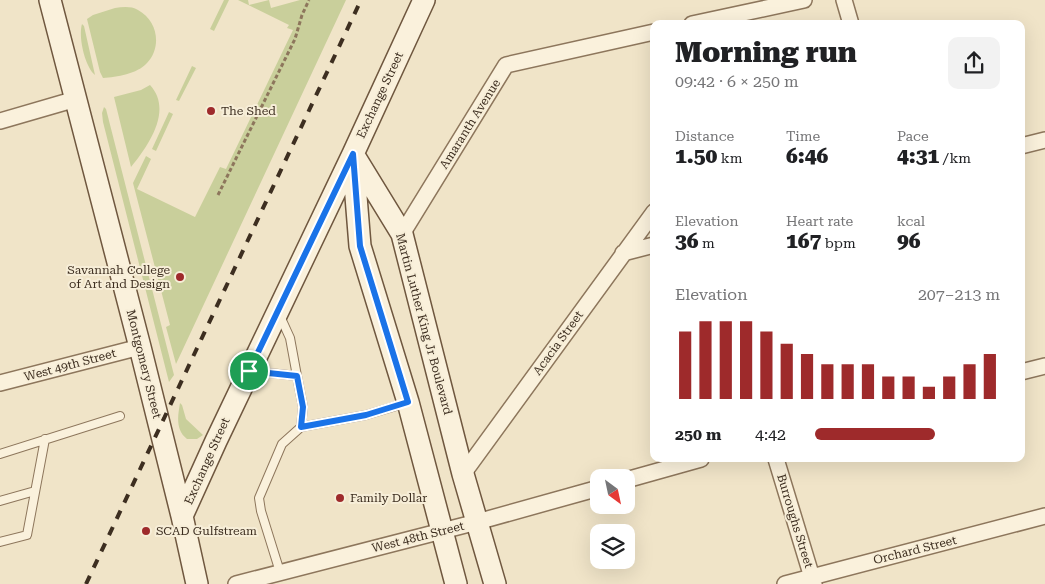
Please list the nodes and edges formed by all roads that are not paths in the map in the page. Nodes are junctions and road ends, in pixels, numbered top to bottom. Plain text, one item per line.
1 (50, 0) edge
2 (424, 0) edge
3 (804, 0) edge
4 (844, 0) edge
5 (711, 20) edge
6 (850, 20) edge
7 (650, 34) edge
8 (76, 99) junction
9 (0, 121) edge
10 (1045, 140) edge
11 (1025, 145) edge
12 (353, 154) junction
13 (650, 217) edge
14 (402, 234) junction
15 (650, 246) edge
16 (623, 253) junction
17 (278, 311) junction
18 (140, 347) junction
19 (1045, 366) edge
20 (249, 371) junction
21 (1025, 371) edge
22 (297, 376) junction
23 (0, 383) edge
24 (408, 402) junction
25 (120, 416) dead end
26 (301, 427) junction
27 (45, 439) junction
28 (0, 454) edge
29 (690, 462) edge
30 (777, 462) edge
31 (464, 474) junction
32 (635, 477) edge
33 (35, 491) junction
34 (590, 491) edge
35 (0, 501) edge
36 (182, 516) junction
37 (1045, 516) edge
38 (477, 522) junction
39 (442, 531) junction
40 (0, 542) edge
41 (280, 572) junction
42 (813, 580) edge
43 (197, 584) edge
44 (236, 584) edge
45 (456, 584) edge
46 (496, 584) edge
47 (785, 584) edge

1 - 8 main road, Montgomery Street
2 - 12 main road, Exchange Street
3 - 5 street
4 - 6 street
7 - 14 street, Amaranth Avenue
8 - 9 street
8 - 18 main road, Montgomery Street
10 - 11 street
12 - 14 main road, Martin Luther King Jr Boulevard
12 - 17 main road, Exchange Street
12 - 24 main road
13 - 16 street, Acacia Street
14 - 31 main road, Martin Luther King Jr Boulevard
15 - 16 street
16 - 31 street, Acacia Street
17 - 20 main road, Exchange Street
17 - 22 lane
18 - 23 street, West 49th Street
18 - 36 main road, Montgomery Street
19 - 21 street
20 - 22 lane
20 - 36 main road, Exchange Street
22 - 26 lane
24 - 26 lane
24 - 39 main road
25 - 27 lane
26 - 41 lane
27 - 28 lane
27 - 33 lane
29 - 32 street
30 - 42 street, Burroughs Street
31 - 38 main road, Martin Luther King Jr Boulevard
33 - 35 lane
33 - 40 lane
34 - 38 street, West 48th Street
36 - 43 main road, Montgomery Street
37 - 42 street, Orchard Street
38 - 39 street, West 48th Street
38 - 46 main road, Martin Luther King Jr Boulevard
39 - 41 street, West 48th Street
39 - 45 main road
41 - 44 street, West 48th Street
42 - 47 street, Orchard Street

